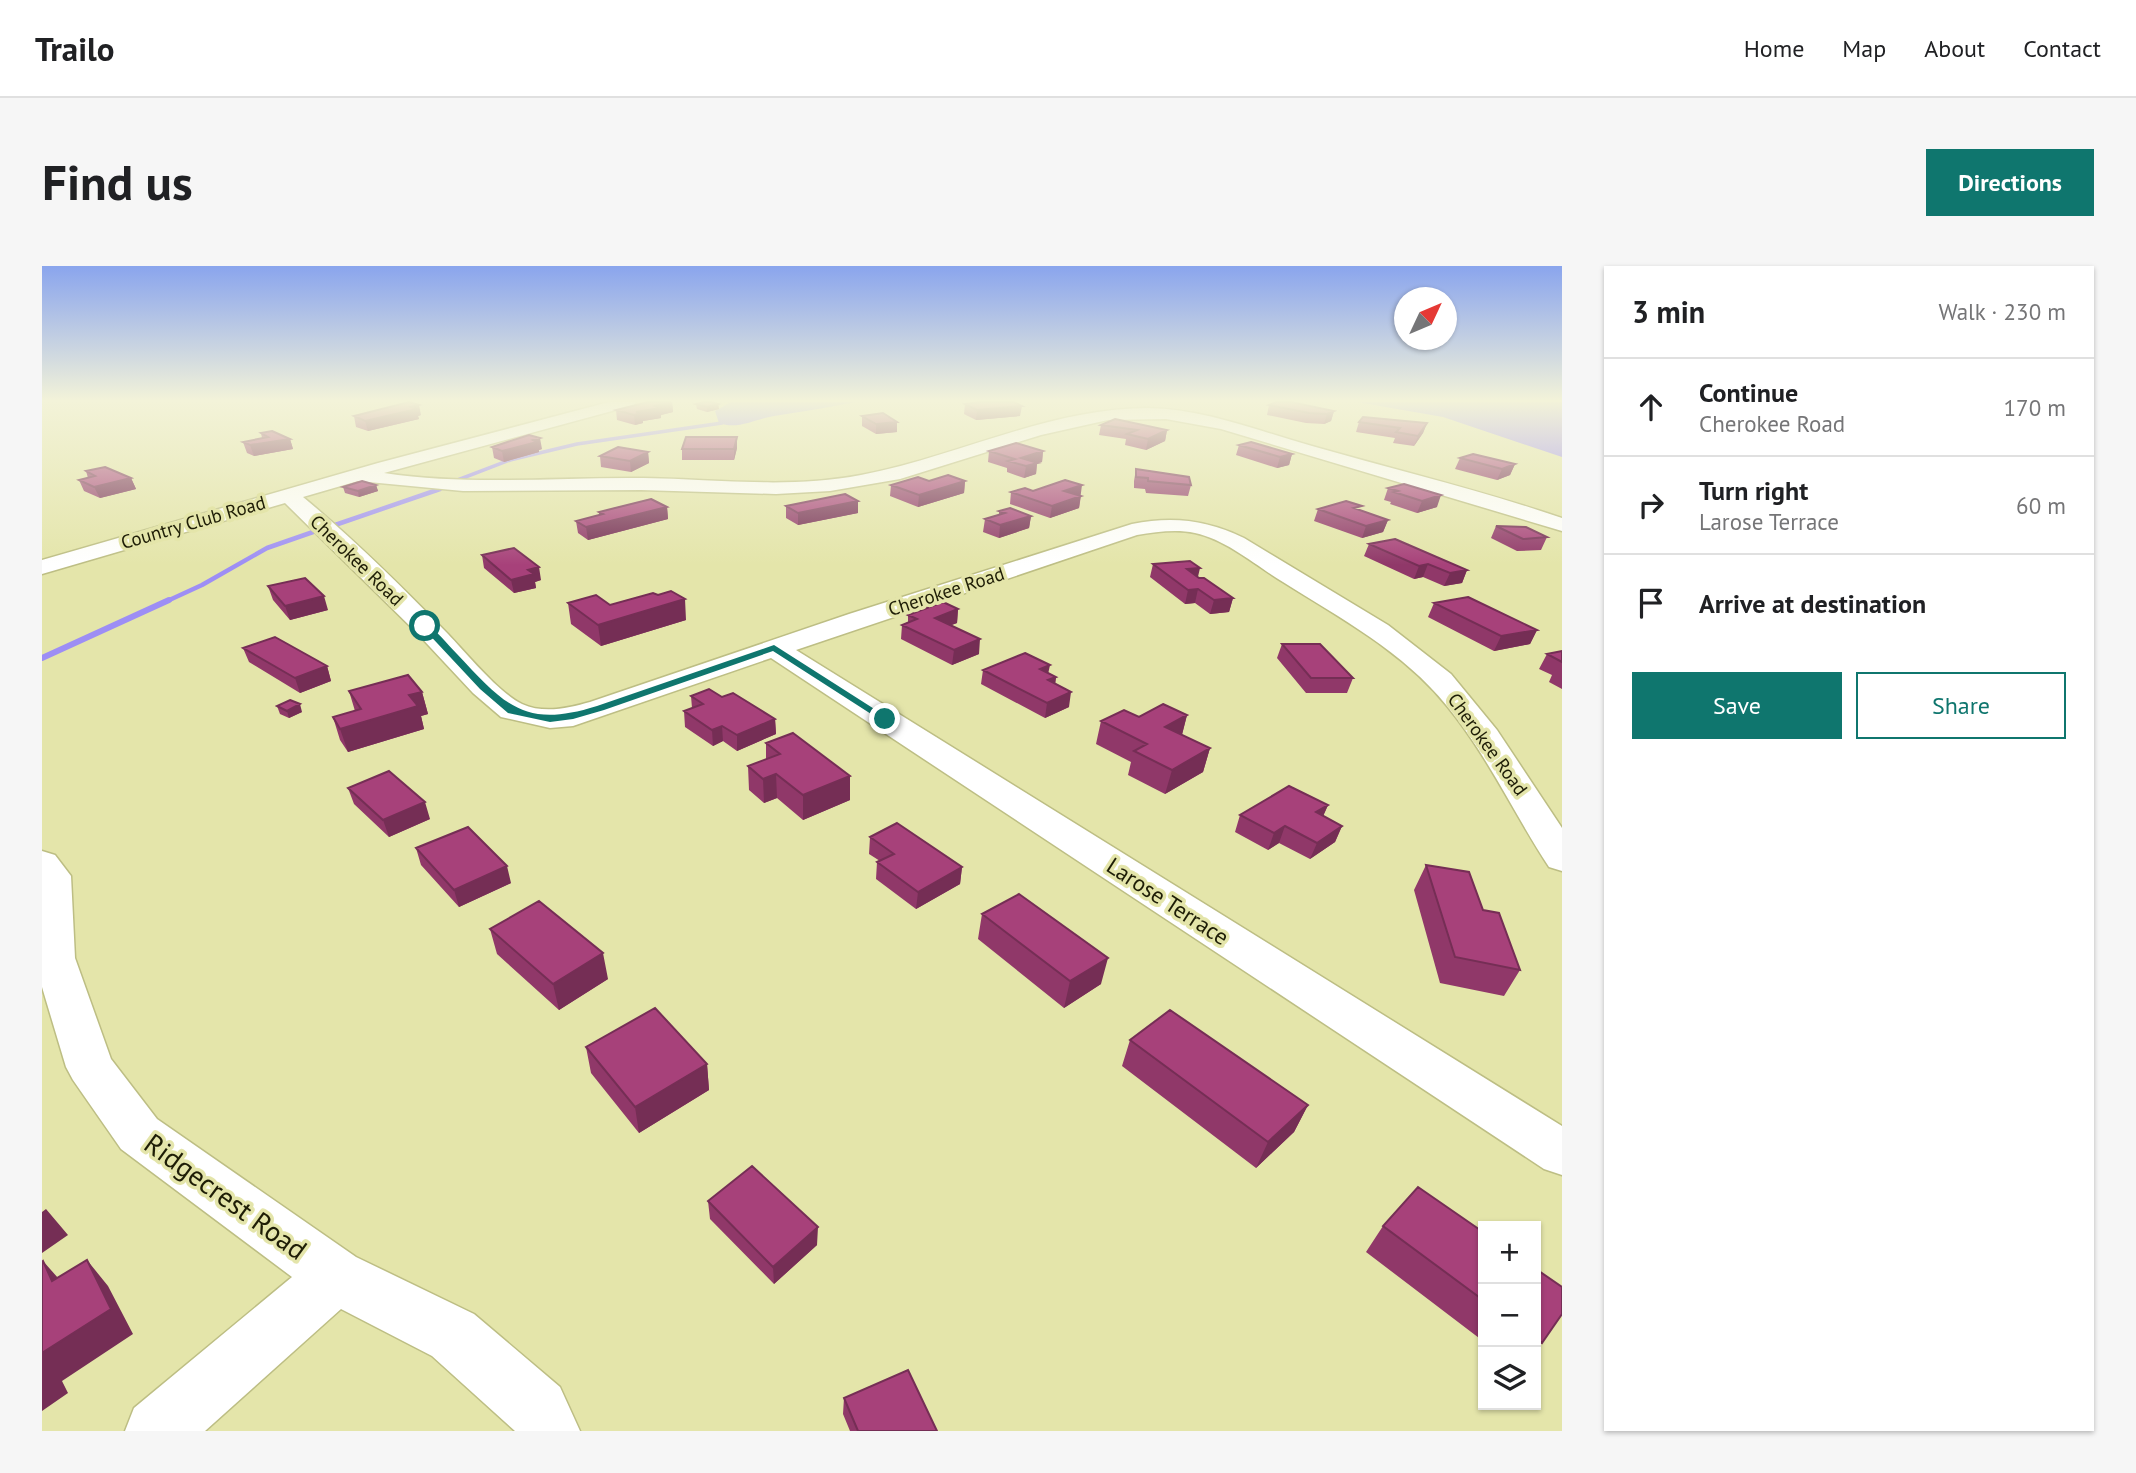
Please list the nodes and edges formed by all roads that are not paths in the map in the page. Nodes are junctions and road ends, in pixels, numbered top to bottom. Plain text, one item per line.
1 (426, 456) edge
2 (948, 456) edge
3 (1330, 456) edge
4 (357, 475) junction
5 (288, 495) junction
6 (1562, 525) edge
7 (42, 566) edge
8 (774, 648) junction
9 (1562, 859) edge
10 (42, 863) edge
11 (48, 962) edge
12 (1562, 1153) edge
13 (336, 1276) junction
14 (157, 1431) edge
15 (548, 1431) edge

1 - 4 street, Country Club Road
2 - 4 street
3 - 6 street
4 - 5 street, Country Club Road
5 - 7 street, Country Club Road
5 - 8 street, Cherokee Road
8 - 9 street, Cherokee Road
8 - 12 street, Larose Terrace
10 - 11 street, Ridgecrest Road
11 - 13 street, Ridgecrest Road
13 - 14 street
13 - 15 street, Ridgecrest Road

